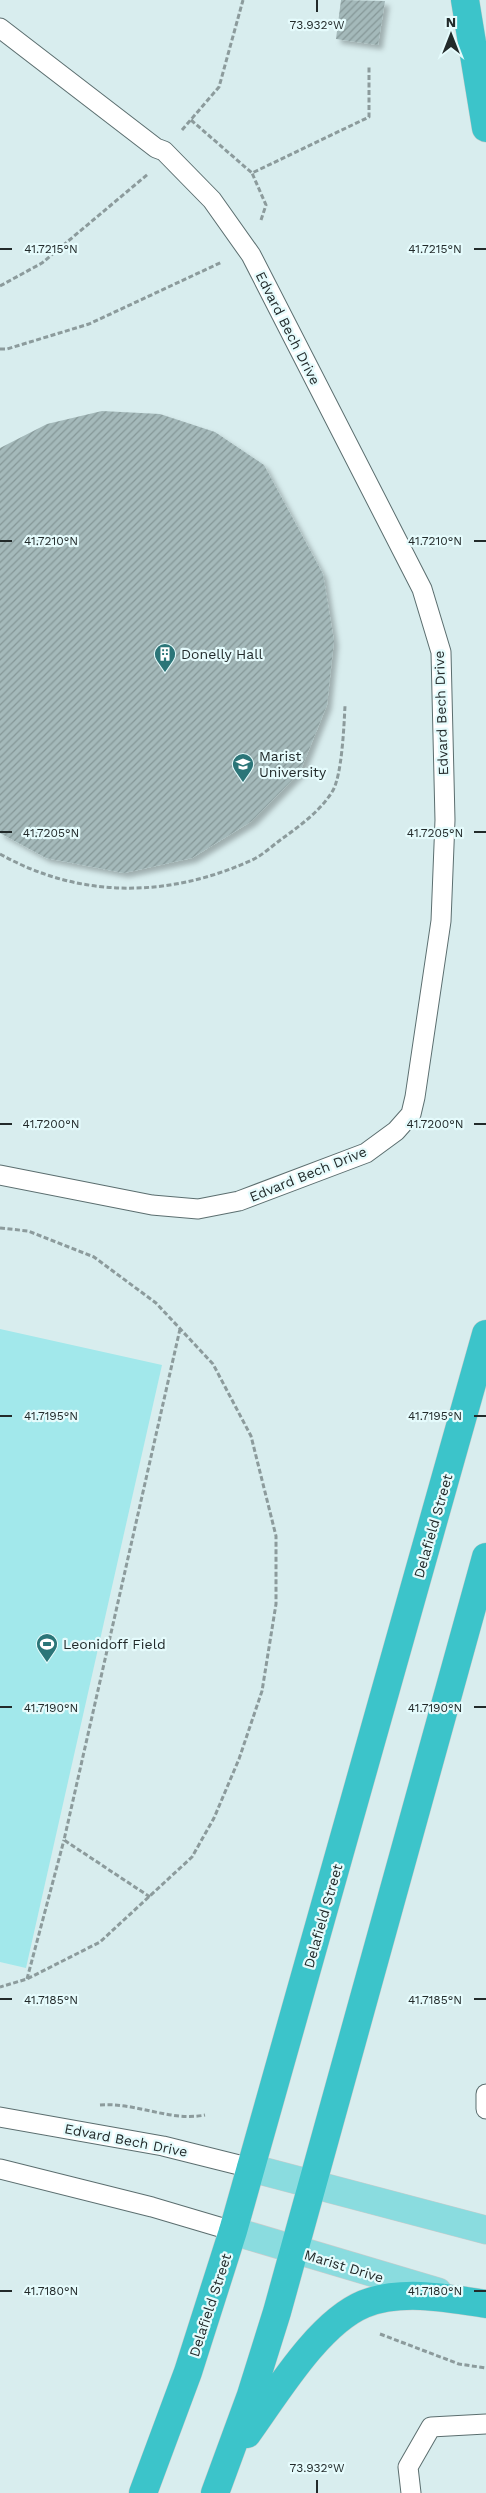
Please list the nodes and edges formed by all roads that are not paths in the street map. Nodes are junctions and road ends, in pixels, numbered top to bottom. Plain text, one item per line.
1 (465, 0) edge
2 (0, 28) edge
3 (486, 128) edge
4 (0, 1175) edge
5 (486, 1334) edge
6 (486, 1557) edge
7 (486, 2094) edge
8 (486, 2109) edge
9 (0, 2117) edge
10 (0, 2168) edge
11 (251, 2168) junction
12 (311, 2184) junction
13 (486, 2230) edge
14 (233, 2231) junction
15 (293, 2250) junction
16 (486, 2303) edge
17 (486, 2424) edge
18 (230, 2457) junction
19 (142, 2493) edge
20 (215, 2493) edge
21 (410, 2493) edge

1 - 3 highway
2 - 4 lane, Edvard Bech Drive
5 - 11 highway, Delafield Street
6 - 12 highway
7 - 8 lane
9 - 11 lane, Edvard Bech Drive
10 - 14 lane
11 - 12 main road
11 - 14 highway, Delafield Street
12 - 13 main road
12 - 15 highway
14 - 15 main road, Marist Drive
14 - 19 highway, Delafield Street
15 - 16 main road, Marist Drive
15 - 18 highway
16 - 18 highway
17 - 21 lane
18 - 20 highway

